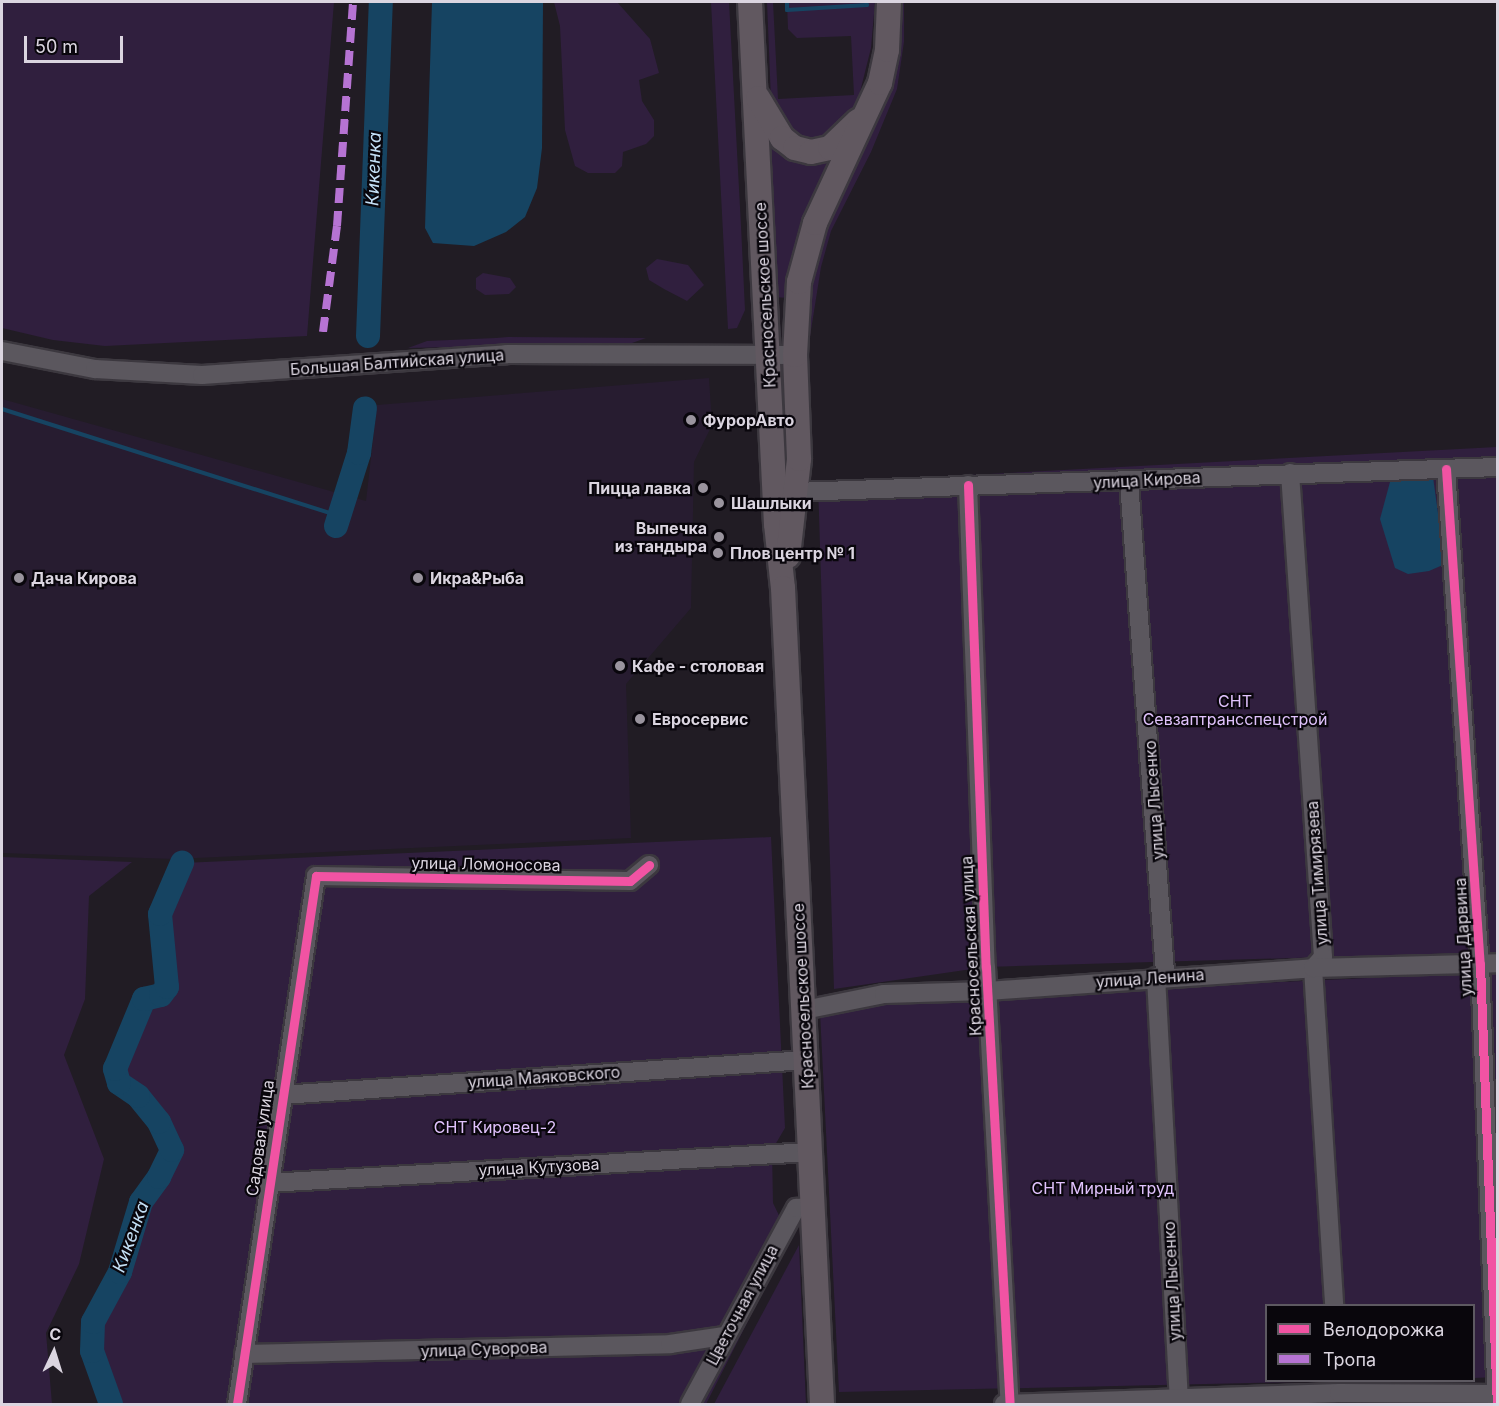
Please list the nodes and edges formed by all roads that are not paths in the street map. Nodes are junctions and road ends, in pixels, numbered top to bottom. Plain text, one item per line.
1 (750, 2) edge
2 (890, 2) edge
3 (754, 90) junction
4 (872, 104) junction
5 (2, 351) edge
6 (768, 355) junction
7 (795, 355) junction
8 (1497, 468) edge
9 (1446, 469) junction
10 (1290, 473) junction
11 (1129, 482) junction
12 (968, 485) junction
13 (796, 492) junction
14 (783, 588) junction
15 (649, 865) dead end
16 (316, 876) joint
17 (1489, 964) edge
18 (1312, 968) junction
19 (1160, 976) junction
20 (987, 991) junction
21 (804, 1010) junction
22 (807, 1059) junction
23 (281, 1095) junction
24 (811, 1152) junction
25 (268, 1183) junction
26 (804, 1207) junction
27 (1334, 1304) edge
28 (724, 1335) junction
29 (244, 1354) junction
30 (1339, 1393) edge
31 (1497, 1397) edge
32 (1179, 1402) edge
33 (237, 1404) edge
34 (690, 1404) edge
35 (822, 1404) edge
36 (1004, 1404) edge
37 (1011, 1404) edge

1 - 3 main road, Красносельское шоссе
2 - 4 main road, Красносельское шоссе
3 - 4 main road
3 - 6 main road, Красносельское шоссе
4 - 7 main road, Красносельское шоссе
5 - 6 street, Большая Балтийская улица
6 - 7 street, Большая Балтийская улица
6 - 14 main road, Красносельское шоссе
7 - 13 main road, Красносельское шоссе
8 - 9 street, улица Кирова
9 - 10 street, улица Кирова
9 - 17 street, улица Дарвина
10 - 11 street, улица Кирова
10 - 18 street, улица Тимирязева
11 - 12 street, улица Кирова
11 - 19 street, улица Лысенко
12 - 13 street, улица Кирова
12 - 20 street, Красносельская улица
13 - 14 main road, Красносельское шоссе
14 - 21 main road, Красносельское шоссе
15 - 16 street, улица Ломоносова
16 - 23 street, Садовая улица
17 - 18 street, улица Ленина
17 - 31 street, улица Дарвина
18 - 19 street, улица Ленина
18 - 27 street, улица Тимирязева
19 - 20 street, улица Ленина
19 - 32 street, улица Лысенко
20 - 21 street, улица Ленина
20 - 37 street, Красносельская улица
21 - 22 main road, Красносельское шоссе
22 - 23 street, улица Маяковского
22 - 24 main road, Красносельское шоссе
23 - 25 street, Садовая улица
24 - 25 street, улица Кутузова
24 - 26 main road, Красносельское шоссе
25 - 29 street, Садовая улица
26 - 28 street, Цветочная улица
26 - 35 main road, Красносельское шоссе
28 - 29 street, улица Суворова
28 - 34 street, Цветочная улица
29 - 33 street, Садовая улица
30 - 31 street
30 - 32 street
32 - 37 street
36 - 37 street

